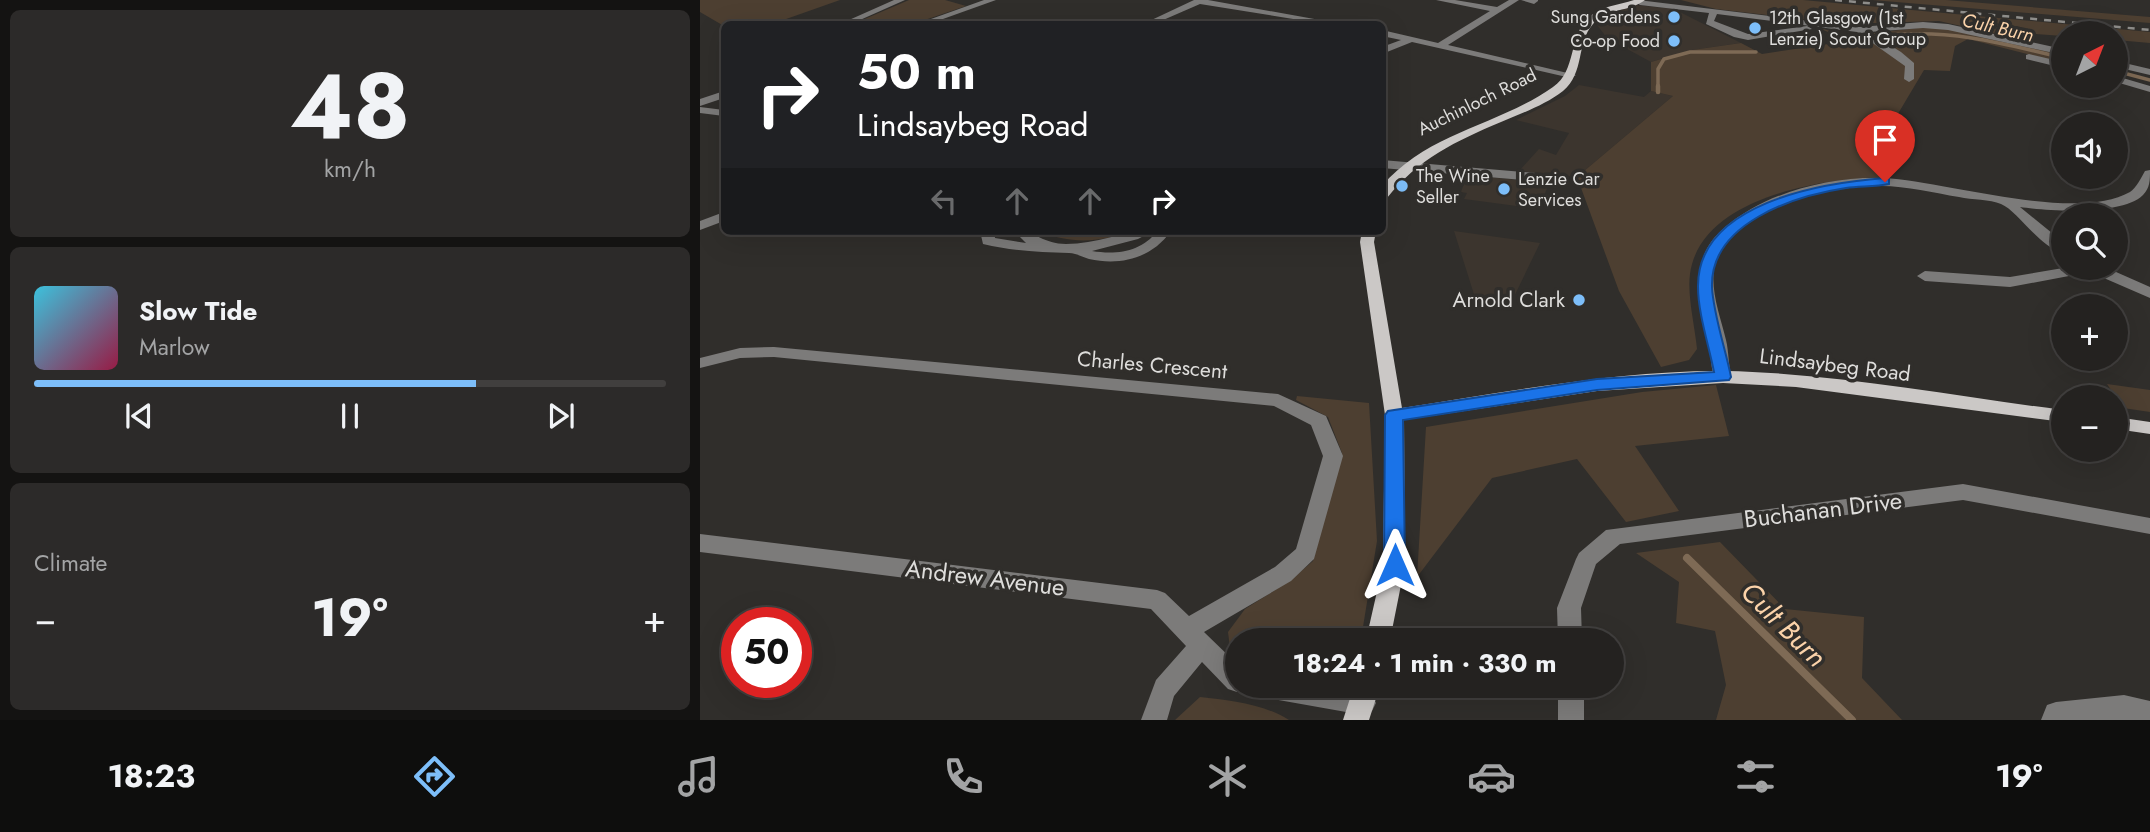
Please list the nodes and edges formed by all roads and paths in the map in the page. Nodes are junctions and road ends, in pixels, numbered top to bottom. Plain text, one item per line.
1 (901, 0) edge
2 (964, 0) edge
3 (1200, 0) edge
4 (1440, 0) edge
5 (1515, 0) edge
6 (1641, 1) edge
7 (987, 2) edge
8 (1498, 10) junction
9 (1714, 12) junction
10 (1292, 16) junction
11 (852, 21) edge
12 (931, 21) edge
13 (1154, 21) edge
14 (1280, 21) edge
15 (1321, 21) edge
16 (1780, 25) dead end
17 (1811, 29) dead end
18 (1859, 30) junction
19 (1793, 31) junction
20 (1386, 34) edge
21 (1412, 39) junction
22 (1441, 45) junction
23 (1386, 49) edge
24 (2051, 49) edge
25 (2029, 57) dead end
26 (2051, 65) edge
27 (2128, 67) edge
28 (2150, 72) edge
29 (1572, 75) junction
30 (1909, 79) dead end
31 (2128, 83) edge
32 (2150, 89) edge
33 (721, 95) edge
34 (700, 103) edge
35 (700, 110) edge
36 (721, 113) edge
37 (1386, 164) edge
38 (1407, 166) junction
39 (2150, 174) edge
40 (1559, 179) dead end
41 (1386, 190) edge
42 (2007, 201) junction
43 (721, 217) edge
44 (700, 226) edge
45 (987, 235) edge
46 (1028, 235) edge
47 (1136, 235) edge
48 (1160, 235) edge
49 (1368, 235) edge
50 (2051, 240) edge
51 (1046, 246) junction
52 (1074, 249) junction
53 (2051, 274) edge
54 (1925, 276) dead end
55 (2121, 280) edge
56 (2150, 293) edge
57 (700, 363) edge
58 (1723, 377) junction
59 (2051, 414) edge
60 (1394, 415) junction
61 (2128, 425) edge
62 (2150, 428) edge
63 (2150, 526) edge
64 (700, 543) edge
65 (1381, 628) edge
66 (1570, 628) edge
67 (1196, 637) junction
68 (1225, 668) edge
69 (1334, 698) edge
70 (1571, 698) edge
71 (1362, 703) edge
72 (2150, 713) edge
73 (1154, 720) edge
74 (1572, 720) edge
75 (2054, 720) edge

1 - 11 street
2 - 7 street
3 - 10 street
3 - 13 street
4 - 8 street
5 - 8 street
6 - 9 street
6 - 29 main road
7 - 12 street
8 - 22 street
9 - 18 street
9 - 19 street
10 - 14 street
10 - 15 street
16 - 19 street
17 - 19 street
18 - 24 street
18 - 30 street
20 - 21 street
21 - 22 street
21 - 23 street
22 - 29 street
25 - 26 street
27 - 28 street
29 - 38 main road, Auchinloch Road
31 - 32 street
33 - 34 street
35 - 36 street
37 - 38 street
38 - 40 street
38 - 41 main road, Auchinloch Road
39 - 42 street
42 - 50 street
42 - 58 street
43 - 44 street
45 - 51 street
46 - 51 street
47 - 52 street
48 - 52 street
49 - 60 main road
51 - 52 street
53 - 54 street
55 - 56 street
57 - 67 street, Charles Crescent
58 - 59 main road, Lindsaybeg Road
58 - 60 main road, Lindsaybeg Road
60 - 65 main road
61 - 62 main road
63 - 66 street, Buchanan Drive
64 - 67 street, Andrew Avenue
67 - 68 street, Andrew Avenue
67 - 73 street, Charles Crescent
69 - 71 street
70 - 74 street
72 - 75 street

